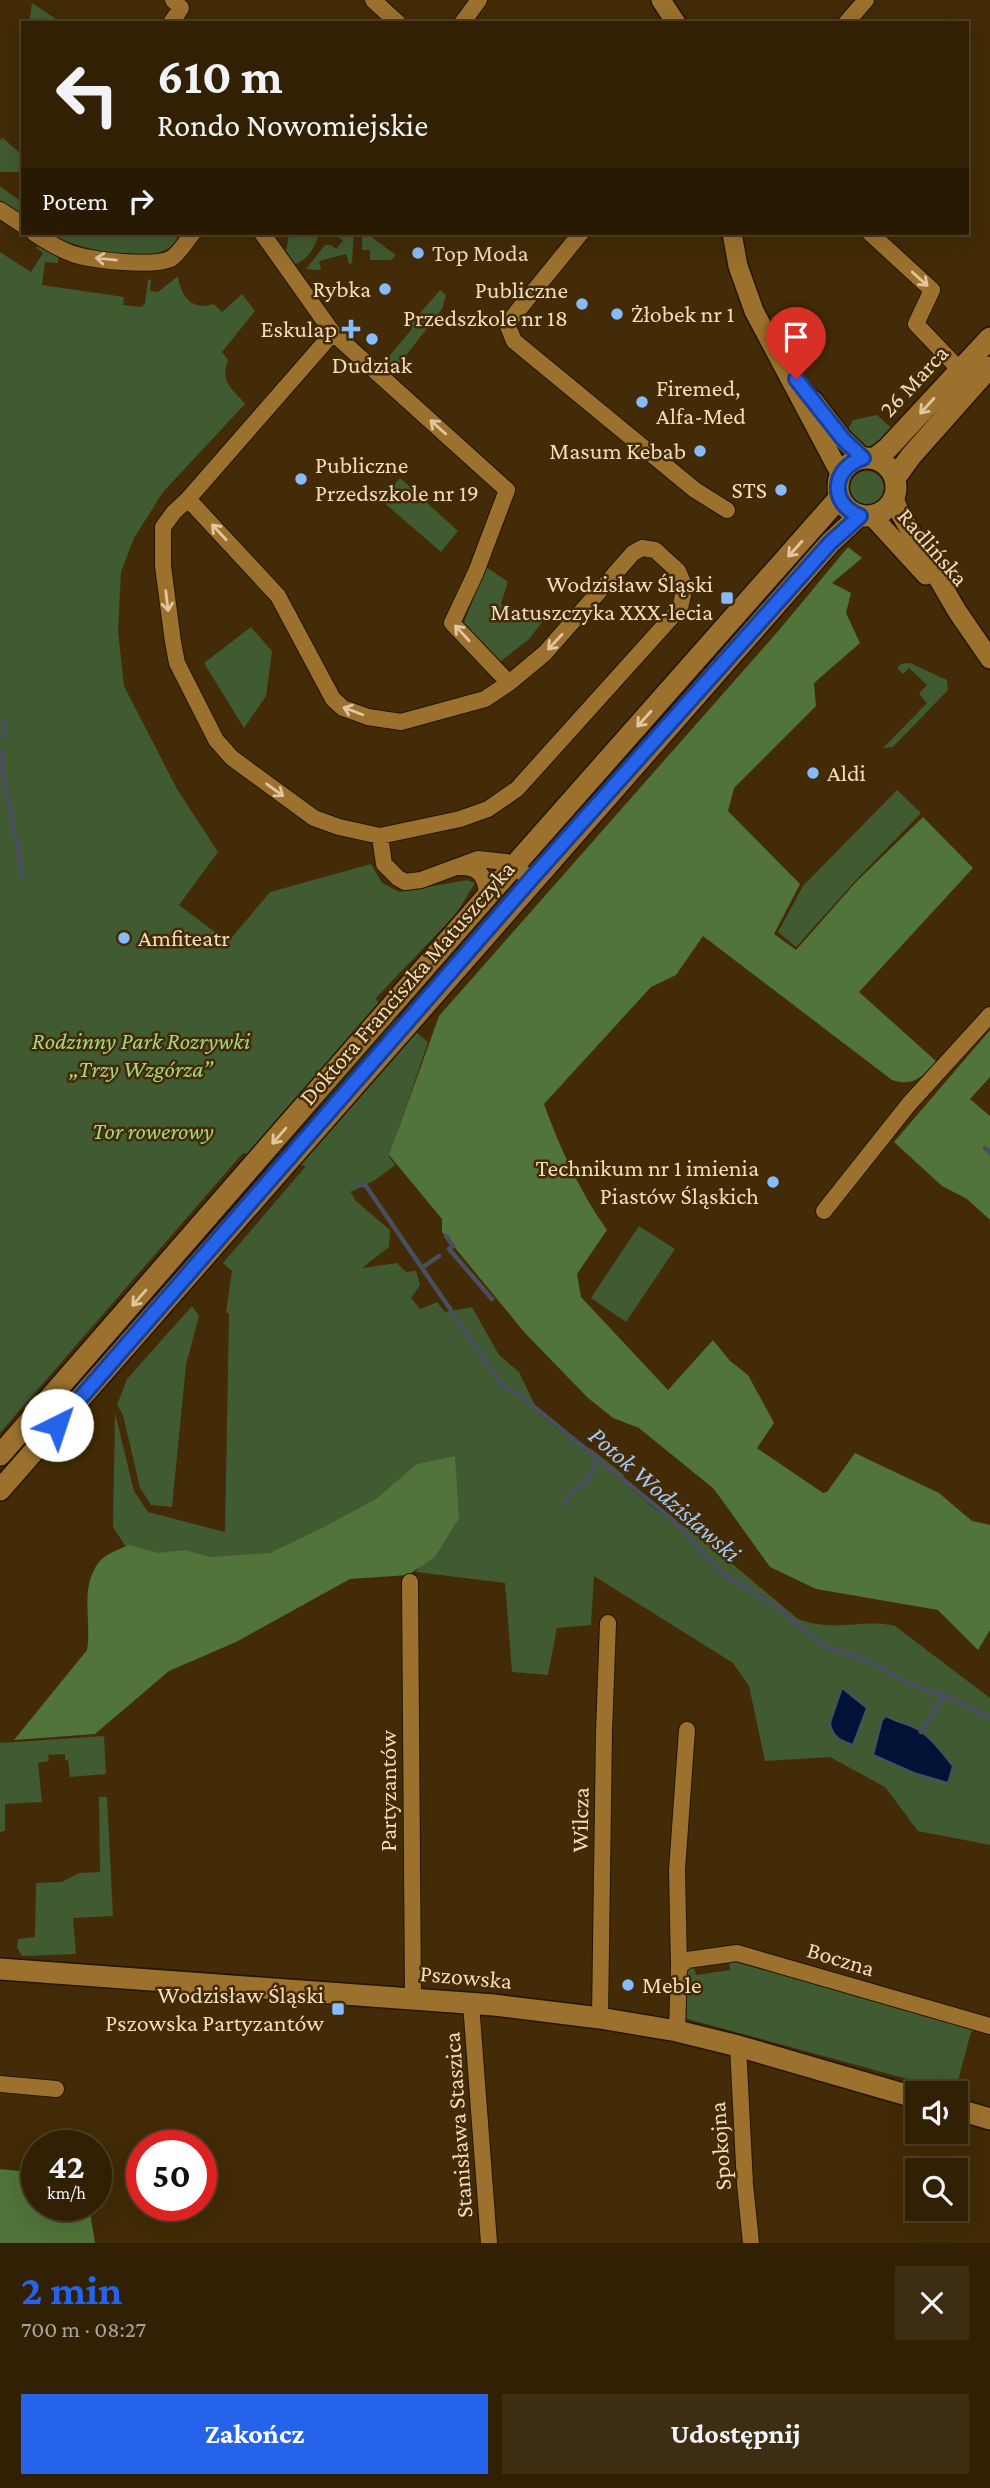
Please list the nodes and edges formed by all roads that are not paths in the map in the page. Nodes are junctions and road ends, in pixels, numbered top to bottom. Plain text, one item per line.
1 (173, 0) edge
2 (373, 0) edge
3 (479, 0) edge
4 (661, 0) edge
5 (866, 0) edge
6 (172, 21) edge
7 (396, 21) edge
8 (463, 21) edge
9 (675, 21) edge
10 (848, 21) edge
11 (0, 209) edge
12 (21, 224) edge
13 (37, 235) edge
14 (191, 235) edge
15 (263, 235) edge
16 (579, 235) edge
17 (732, 235) edge
18 (872, 235) edge
19 (332, 333) junction
20 (990, 338) edge
21 (782, 361) junction
22 (990, 367) edge
23 (960, 370) junction
24 (869, 458) junction
25 (841, 475) junction
26 (894, 488) junction
27 (840, 497) junction
28 (188, 499) junction
29 (727, 510) dead end
30 (866, 516) junction
31 (957, 611) junction
32 (990, 659) edge
33 (509, 683) junction
34 (380, 836) junction
35 (457, 867) junction
36 (523, 873) junction
37 (487, 896) junction
38 (990, 1015) edge
39 (824, 1211) dead end
40 (0, 1455) edge
41 (0, 1490) edge
42 (410, 1582) dead end
43 (608, 1623) dead end
44 (687, 1730) dead end
45 (679, 1967) junction
46 (0, 1969) edge
47 (413, 1999) junction
48 (471, 2003) junction
49 (600, 2018) junction
50 (990, 2026) edge
51 (677, 2031) junction
52 (738, 2046) junction
53 (0, 2084) edge
54 (57, 2089) dead end
55 (905, 2095) edge
56 (968, 2113) edge
57 (990, 2119) edge
58 (489, 2243) edge
59 (751, 2243) edge

1 - 6 street
2 - 7 street
3 - 8 street
4 - 9 street
5 - 10 street
11 - 12 street
14 -> 13 street
15 - 19 street
16 - 29 street
17 - 21 street
18 -> 23 street
19 - 28 street
33 -> 19 street
20 - 23 main road, 26 Marca
21 - 24 street
21 - 25 street
22 - 26 main road, 26 Marca
23 -> 24 main road, 26 Marca
24 - 25 main road
24 - 26 main road
25 - 27 main road
26 - 30 main road
26 - 31 street, Radlińska
27 - 30 main road
27 -> 36 main road, Doktora Franciszka Matuszczyka
33 -> 28 street
28 -> 34 street
30 - 31 street, Radlińska
30 - 36 main road, Doktora Franciszka Matuszczyka
31 - 32 street, Radlińska
34 -> 33 street
34 - 35 street
35 - 36 street
35 - 37 street
36 - 37 main road, Doktora Franciszka Matuszczyka
36 - 41 main road, Doktora Franciszka Matuszczyka
37 -> 40 main road, Doktora Franciszka Matuszczyka
38 - 39 street
42 - 47 street, Partyzantów
43 - 49 street, Wilcza
44 - 45 street
45 - 50 street, Boczna
45 - 51 street
46 - 47 main road, Pszowska
47 - 48 main road, Pszowska
48 - 49 main road, Pszowska
48 - 58 street, Stanisława Staszica
49 - 51 main road, Pszowska
51 - 52 main road, Pszowska
52 - 55 main road, Pszowska
52 - 59 street, Spokojna
53 - 54 street
56 - 57 main road

